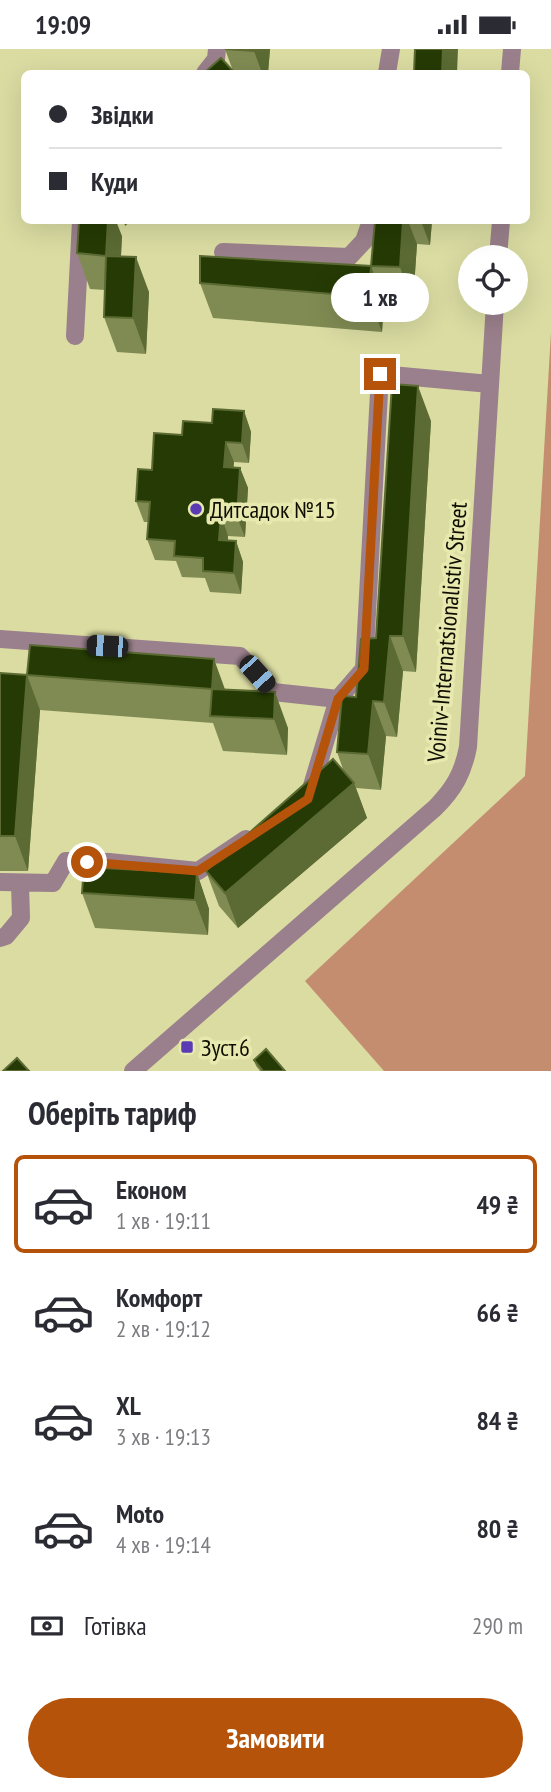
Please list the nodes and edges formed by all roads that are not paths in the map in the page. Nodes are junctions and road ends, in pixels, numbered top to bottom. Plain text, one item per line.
1 (217, 49) edge
2 (391, 49) edge
3 (512, 49) edge
4 (207, 70) edge
5 (388, 70) edge
6 (510, 70) edge
7 (81, 224) edge
8 (370, 224) edge
9 (501, 224) edge
10 (499, 245) edge
11 (223, 252) dead end
12 (494, 315) edge
13 (75, 336) dead end
14 (490, 384) junction
15 (0, 639) edge
16 (338, 699) junction
17 (297, 806) edge
18 (264, 828) edge
19 (0, 882) edge
20 (20, 884) junction
21 (0, 938) edge
22 (133, 1071) edge

1 - 4 street
2 - 5 street
3 - 6 street
7 - 13 street
8 - 11 street
9 - 10 street
12 - 14 street, Voiniv-Internatsionalistiv Street
14 - 16 street
14 - 22 street, Voiniv-Internatsionalistiv Street
15 - 16 street
16 - 17 street
18 - 20 street
19 - 20 street
20 - 21 street

